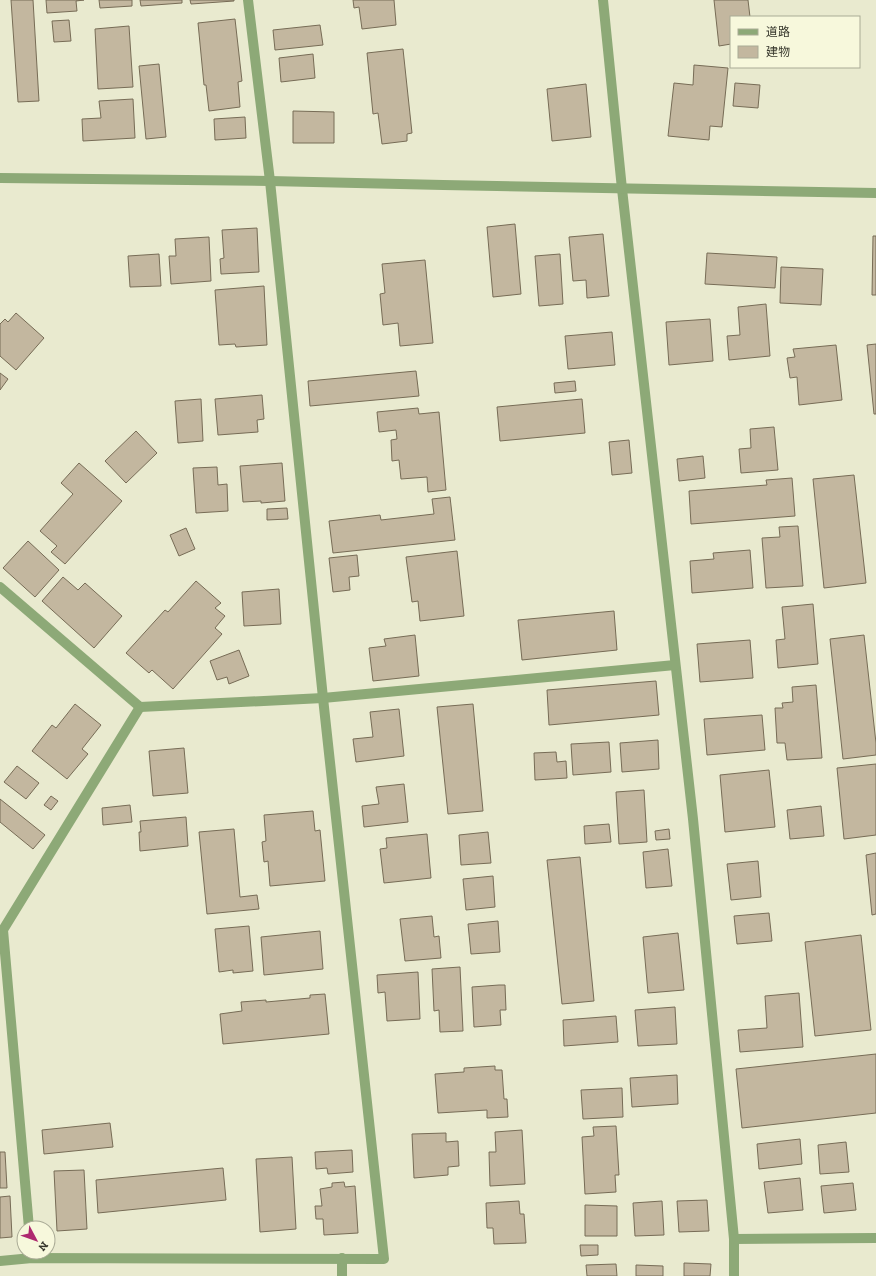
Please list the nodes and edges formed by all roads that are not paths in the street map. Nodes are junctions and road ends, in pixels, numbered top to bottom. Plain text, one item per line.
1 (248, 0) edge
2 (603, 0) edge
3 (0, 178) edge
4 (270, 181) junction
5 (622, 188) junction
6 (876, 193) edge
7 (0, 587) edge
8 (675, 665) junction
9 (323, 698) junction
10 (140, 707) junction
11 (1, 929) edge
12 (28, 1220) edge
13 (734, 1238) junction
14 (876, 1238) edge
15 (56, 1255) edge
16 (16, 1258) edge
17 (342, 1258) junction
18 (0, 1261) edge
19 (342, 1276) edge
20 (734, 1276) edge

1 - 4 street
2 - 5 street
3 - 4 street
4 - 5 street
4 - 9 street
5 - 6 street
5 - 8 street
7 - 10 street
8 - 9 street
8 - 13 street
9 - 10 street
9 - 17 street
10 - 11 street
11 - 12 street
13 - 14 street
13 - 20 street
15 - 17 street
16 - 18 street
17 - 19 street

